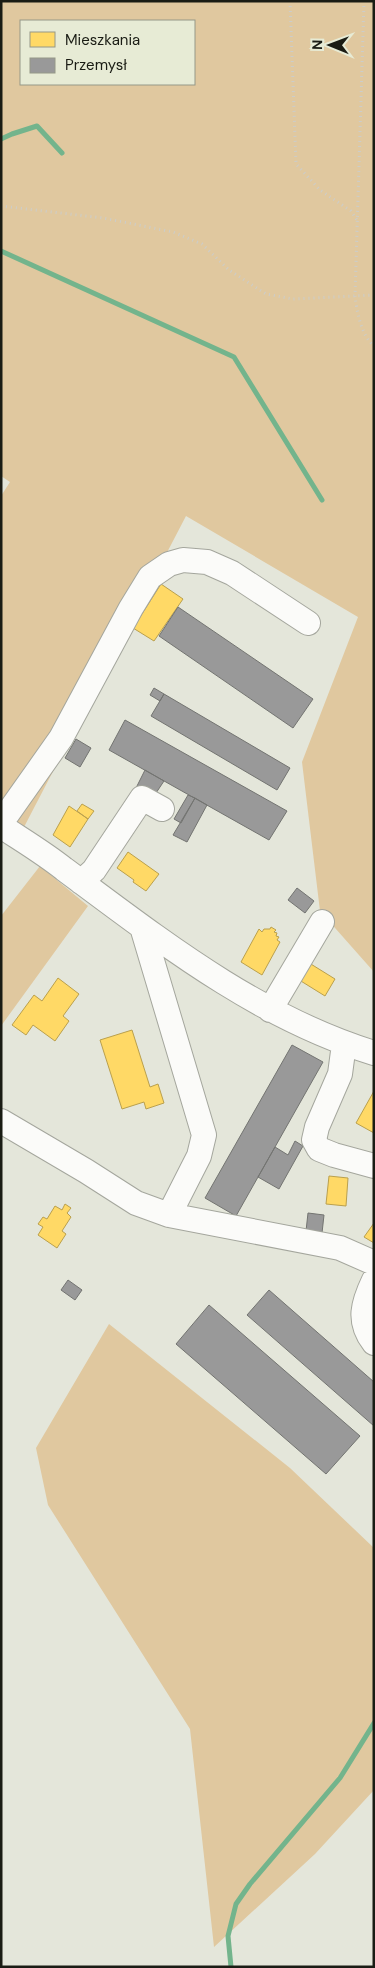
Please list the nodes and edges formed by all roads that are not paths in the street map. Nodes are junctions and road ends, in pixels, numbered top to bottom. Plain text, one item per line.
1 (308, 623) dead end
2 (162, 809) dead end
3 (1, 825) edge
4 (81, 882) junction
5 (322, 922) dead end
6 (142, 927) junction
7 (270, 1010) junction
8 (344, 1044) junction
9 (374, 1053) edge
10 (1, 1121) edge
11 (374, 1166) edge
12 (169, 1215) junction
13 (374, 1263) edge
14 (374, 1280) edge
15 (374, 1343) edge

1 - 3 street
2 - 4 street
3 - 4 street
4 - 6 street
5 - 7 street
6 - 7 street
6 - 12 street
7 - 8 street
8 - 9 street
8 - 11 street
10 - 12 street
12 - 13 street
14 - 15 street

